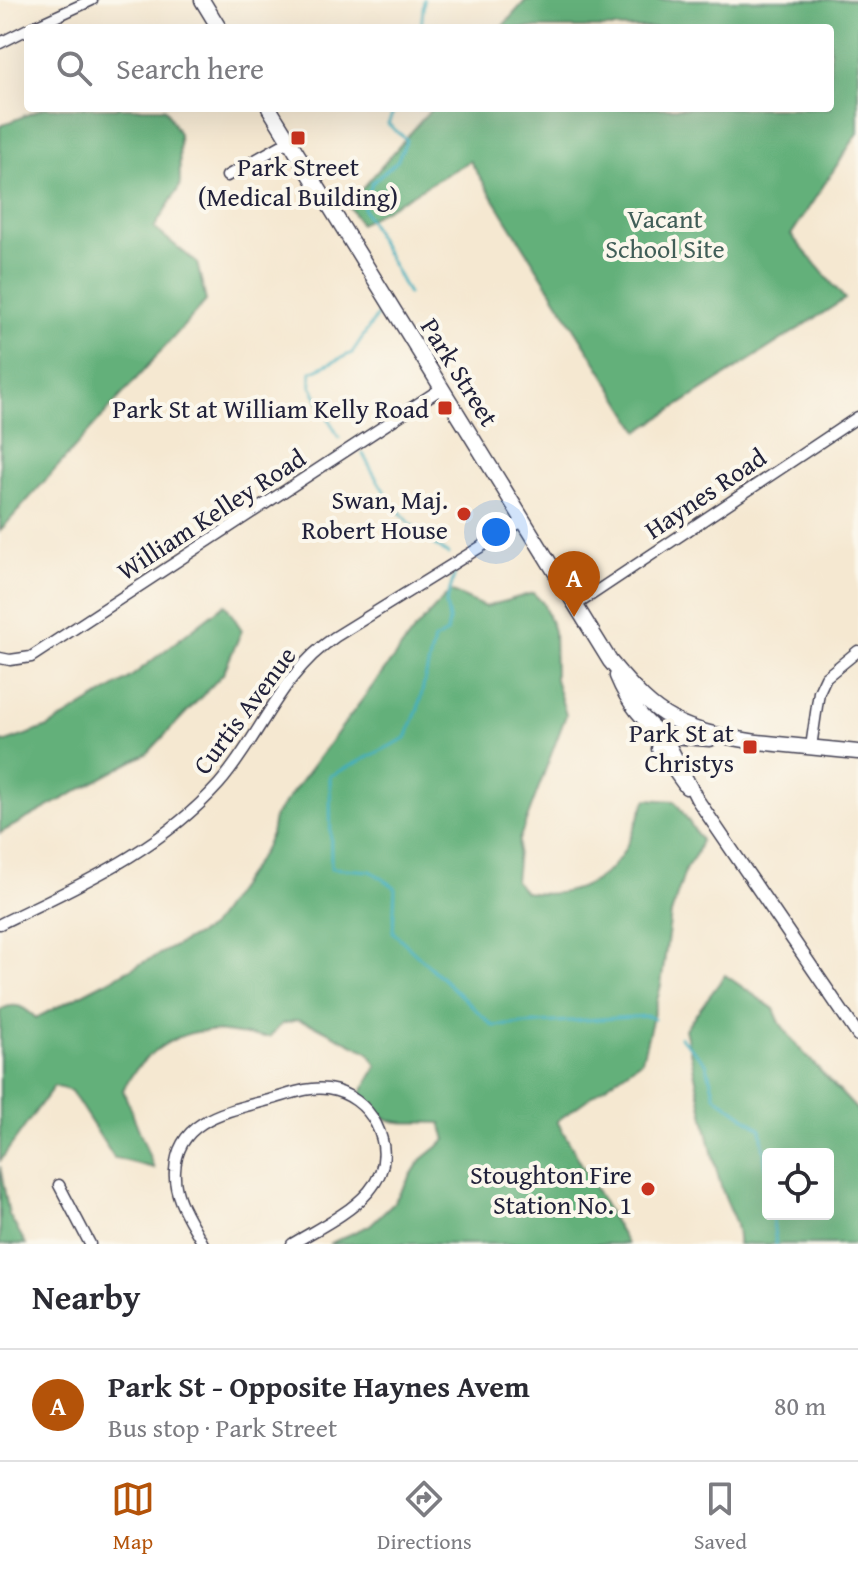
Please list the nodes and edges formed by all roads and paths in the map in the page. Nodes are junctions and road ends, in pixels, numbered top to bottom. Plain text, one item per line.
1 (92, 0) edge
2 (202, 0) edge
3 (41, 24) edge
4 (217, 24) edge
5 (24, 32) edge
6 (0, 43) edge
7 (271, 112) edge
8 (289, 141) junction
9 (227, 176) dead end
10 (442, 388) junction
11 (858, 417) edge
12 (524, 520) junction
13 (576, 605) junction
14 (858, 651) edge
15 (0, 658) edge
16 (610, 661) junction
17 (667, 718) junction
18 (696, 739) junction
19 (670, 741) junction
20 (756, 742) junction
21 (811, 747) junction
22 (858, 752) edge
23 (697, 799) junction
24 (0, 924) edge
25 (858, 1035) edge
26 (59, 1185) dead end
27 (90, 1244) edge
28 (203, 1244) edge
29 (292, 1244) edge

1 - 3 street
2 - 4 main road
5 - 6 street
7 - 8 main road, Park Street
8 - 9 street
8 - 10 main road, Park Street
10 - 12 main road, Park Street
10 - 15 street, William Kelley Road
11 - 13 street, Haynes Road
12 - 13 main road, Park Street
12 - 24 street, Curtis Avenue
13 - 16 main road, Park Street
14 - 21 street
16 - 17 main road, Park Street
16 - 19 main road, Park Street
17 - 19 main road
17 - 20 main road, Park Street
18 - 19 main road, Park Street
18 - 19 main road, Park Street
18 - 20 main road, Park Street
19 - 23 street
19 - 23 street
20 - 21 main road, Park Street
21 - 22 main road, Park Street
23 - 25 street
26 - 27 street
28 - 29 street

